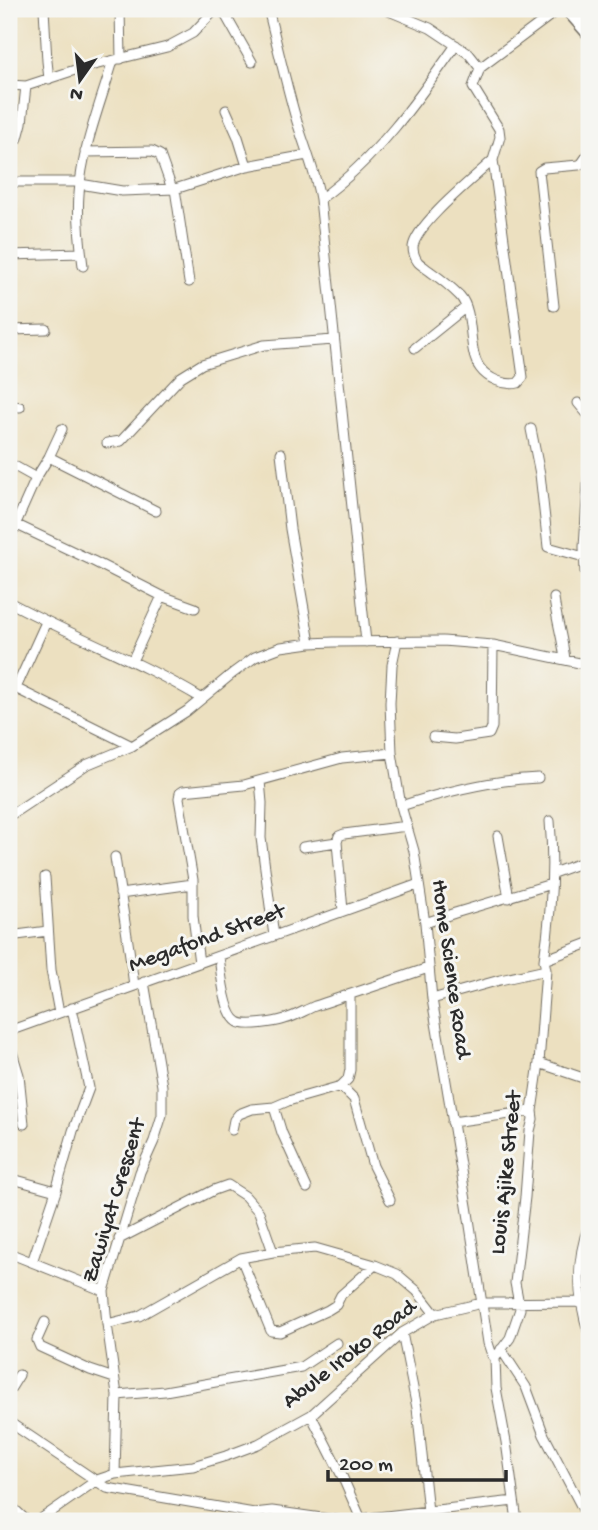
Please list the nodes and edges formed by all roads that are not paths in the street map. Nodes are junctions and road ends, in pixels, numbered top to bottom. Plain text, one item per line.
1 (44, 9) edge
2 (120, 9) edge
3 (216, 9) edge
4 (222, 9) edge
5 (268, 9) edge
6 (385, 9) edge
7 (559, 9) edge
8 (567, 9) edge
9 (579, 9) edge
10 (589, 20) edge
11 (589, 34) edge
12 (456, 46) junction
13 (117, 60) junction
14 (252, 62) dead end
15 (480, 68) junction
16 (50, 79) junction
17 (9, 85) edge
18 (26, 86) junction
19 (226, 110) dead end
20 (18, 138) dead end
21 (85, 152) junction
22 (589, 153) edge
23 (307, 155) junction
24 (493, 160) junction
25 (247, 166) junction
26 (9, 182) edge
27 (80, 183) junction
28 (176, 190) junction
29 (320, 199) junction
30 (81, 253) junction
31 (9, 255) edge
32 (83, 266) dead end
33 (189, 282) dead end
34 (554, 306) dead end
35 (467, 307) junction
36 (46, 329) dead end
37 (9, 330) edge
38 (334, 340) junction
39 (415, 348) dead end
40 (578, 403) dead end
41 (9, 405) edge
42 (20, 407) dead end
43 (589, 416) edge
44 (62, 429) dead end
45 (531, 429) dead end
46 (107, 443) dead end
47 (281, 453) dead end
48 (49, 457) junction
49 (9, 463) edge
50 (589, 468) edge
51 (36, 478) junction
52 (156, 511) dead end
53 (15, 524) junction
54 (9, 539) edge
55 (584, 557) junction
56 (589, 577) edge
57 (162, 596) junction
58 (554, 598) dead end
59 (9, 602) edge
60 (195, 608) dead end
61 (46, 622) junction
62 (397, 641) junction
63 (366, 642) junction
64 (310, 643) junction
65 (493, 645) junction
66 (565, 660) junction
67 (132, 661) junction
68 (589, 665) edge
69 (12, 687) edge
70 (201, 698) junction
71 (433, 737) dead end
72 (132, 746) junction
73 (392, 753) junction
74 (538, 778) dead end
75 (260, 781) junction
76 (401, 806) junction
77 (9, 816) edge
78 (550, 821) dead end
79 (407, 826) junction
80 (498, 836) dead end
81 (337, 842) junction
82 (303, 847) dead end
83 (115, 857) dead end
84 (589, 860) edge
85 (553, 873) junction
86 (45, 877) dead end
87 (193, 884) junction
88 (419, 884) junction
89 (551, 884) junction
90 (120, 894) junction
91 (509, 898) junction
92 (343, 911) junction
93 (425, 923) junction
94 (48, 931) junction
95 (9, 936) edge
96 (274, 936) junction
97 (589, 943) edge
98 (219, 956) junction
99 (199, 963) junction
100 (545, 965) junction
101 (428, 968) junction
102 (145, 982) junction
103 (134, 986) junction
104 (350, 995) junction
105 (432, 999) junction
106 (72, 1008) junction
107 (59, 1013) junction
108 (9, 1031) edge
109 (9, 1042) edge
110 (538, 1063) junction
111 (589, 1080) edge
112 (341, 1086) junction
113 (274, 1107) junction
114 (532, 1111) junction
115 (452, 1122) junction
116 (24, 1124) dead end
117 (232, 1130) dead end
118 (9, 1178) edge
119 (307, 1188) dead end
120 (56, 1191) junction
121 (390, 1200) dead end
122 (589, 1225) edge
123 (119, 1239) junction
124 (586, 1242) edge
125 (273, 1252) junction
126 (9, 1254) edge
127 (241, 1258) junction
128 (32, 1262) junction
129 (375, 1265) junction
130 (104, 1291) junction
131 (519, 1302) junction
132 (580, 1302) junction
133 (482, 1303) junction
134 (435, 1314) junction
135 (45, 1322) dead end
136 (107, 1324) junction
137 (402, 1333) junction
138 (589, 1334) edge
139 (337, 1343) dead end
140 (501, 1349) junction
141 (495, 1359) junction
142 (19, 1375) dead end
143 (114, 1378) junction
144 (9, 1391) edge
145 (117, 1395) junction
146 (311, 1415) junction
147 (9, 1422) edge
148 (115, 1474) junction
149 (97, 1480) junction
150 (514, 1501) junction
151 (9, 1504) edge
152 (429, 1510) junction
153 (361, 1519) junction
154 (27, 1521) edge
155 (38, 1521) edge
156 (429, 1521) edge
157 (517, 1521) edge
158 (589, 1521) edge

1 - 16 street
2 - 13 street
3 - 13 street
4 - 14 street
5 - 23 street
6 - 12 street
7 - 15 street
8 - 11 highway
9 - 10 highway
12 - 15 street
12 - 29 street
13 - 16 street
13 - 21 street
15 - 24 street
16 - 18 street
17 - 18 street
18 - 20 street
19 - 25 street
21 - 27 street
21 - 28 street
22 - 34 street
23 - 25 street
23 - 29 street
24 - 35 street
24 - 35 street
25 - 28 street
26 - 27 street
27 - 28 street
27 - 30 street
28 - 33 street
29 - 38 street
30 - 31 street
30 - 32 street
35 - 39 street
36 - 37 street
38 - 46 street
38 - 63 street
40 - 43 street
41 - 42 street
44 - 48 street
45 - 55 street
47 - 64 street
48 - 51 street
48 - 52 street
49 - 51 street
50 - 55 street
51 - 53 street
53 - 54 street
53 - 57 street
55 - 56 street
57 - 60 street
57 - 67 street
58 - 66 street
59 - 61 street
61 - 67 street
61 - 69 street
62 - 63 street
62 - 65 street
62 - 73 street, Home Science Road
63 - 64 street
64 - 70 street
65 - 66 street
65 - 71 street
66 - 68 street
67 - 70 street
69 - 72 street
70 - 72 street
72 - 77 street
73 - 75 street
73 - 76 street, Home Science Road
74 - 76 street
75 - 87 street
75 - 96 street
76 - 79 street, Home Science Road
78 - 85 street, Louis Ajike Street
79 - 81 street
79 - 88 street, Home Science Road
80 - 91 street
81 - 82 street
81 - 92 street
83 - 90 street
84 - 85 street
85 - 89 street, Louis Ajike Street
86 - 94 street
87 - 90 street
87 - 99 street
88 - 92 street, Megafond Street
88 - 93 street, Home Science Road
89 - 91 street
89 - 100 street, Louis Ajike Street
90 - 103 street
91 - 93 street
92 - 96 street, Megafond Street
93 - 101 street, Home Science Road
94 - 95 street
94 - 107 street
96 - 98 street, Megafond Street
97 - 100 street
98 - 99 street, Megafond Street
98 - 104 street
99 - 102 street, Megafond Street
100 - 105 street
100 - 110 street, Louis Ajike Street
101 - 104 street
101 - 105 street, Home Science Road
102 - 103 street, Megafond Street
102 - 123 street, Zawiyat Crescent
103 - 106 street, Megafond Street
104 - 112 street
105 - 115 street, Home Science Road
106 - 107 street, Megafond Street
106 - 120 street
107 - 108 street, Megafond Street
109 - 116 street
110 - 111 street
110 - 114 street, Louis Ajike Street
112 - 113 street
112 - 121 street
113 - 117 street
113 - 119 street
114 - 115 street
114 - 131 street, Louis Ajike Street
115 - 133 street, Home Science Road
118 - 120 street
120 - 128 street
122 - 124 street
123 - 125 street
123 - 130 street, Zawiyat Crescent
124 - 132 street
125 - 127 street
125 - 129 street
126 - 128 street
127 - 129 street
127 - 136 street
128 - 130 street
129 - 134 street
130 - 136 street, Zawiyat Crescent
131 - 132 street, Abule Iroko Road
131 - 133 street, Abule Iroko Road
131 - 140 street, Louis Ajike Street
132 - 138 street
133 - 134 street, Abule Iroko Road
133 - 141 street, Home Science Road
134 - 137 street, Abule Iroko Road
135 - 143 street
136 - 143 street, Zawiyat Crescent
137 - 146 street, Abule Iroko Road
137 - 152 street
139 - 145 street
140 - 141 street, Louis Ajike Street
140 - 158 street
141 - 150 street
142 - 144 street
143 - 145 street, Zawiyat Crescent
145 - 148 street, Zawiyat Crescent
146 - 148 street, Abule Iroko Road
146 - 153 street
147 - 149 street
148 - 149 street, Abule Iroko Road
149 - 153 street
149 - 155 street, Abule Iroko Road
150 - 152 street
150 - 157 street
151 - 154 street
152 - 153 street
152 - 156 street

